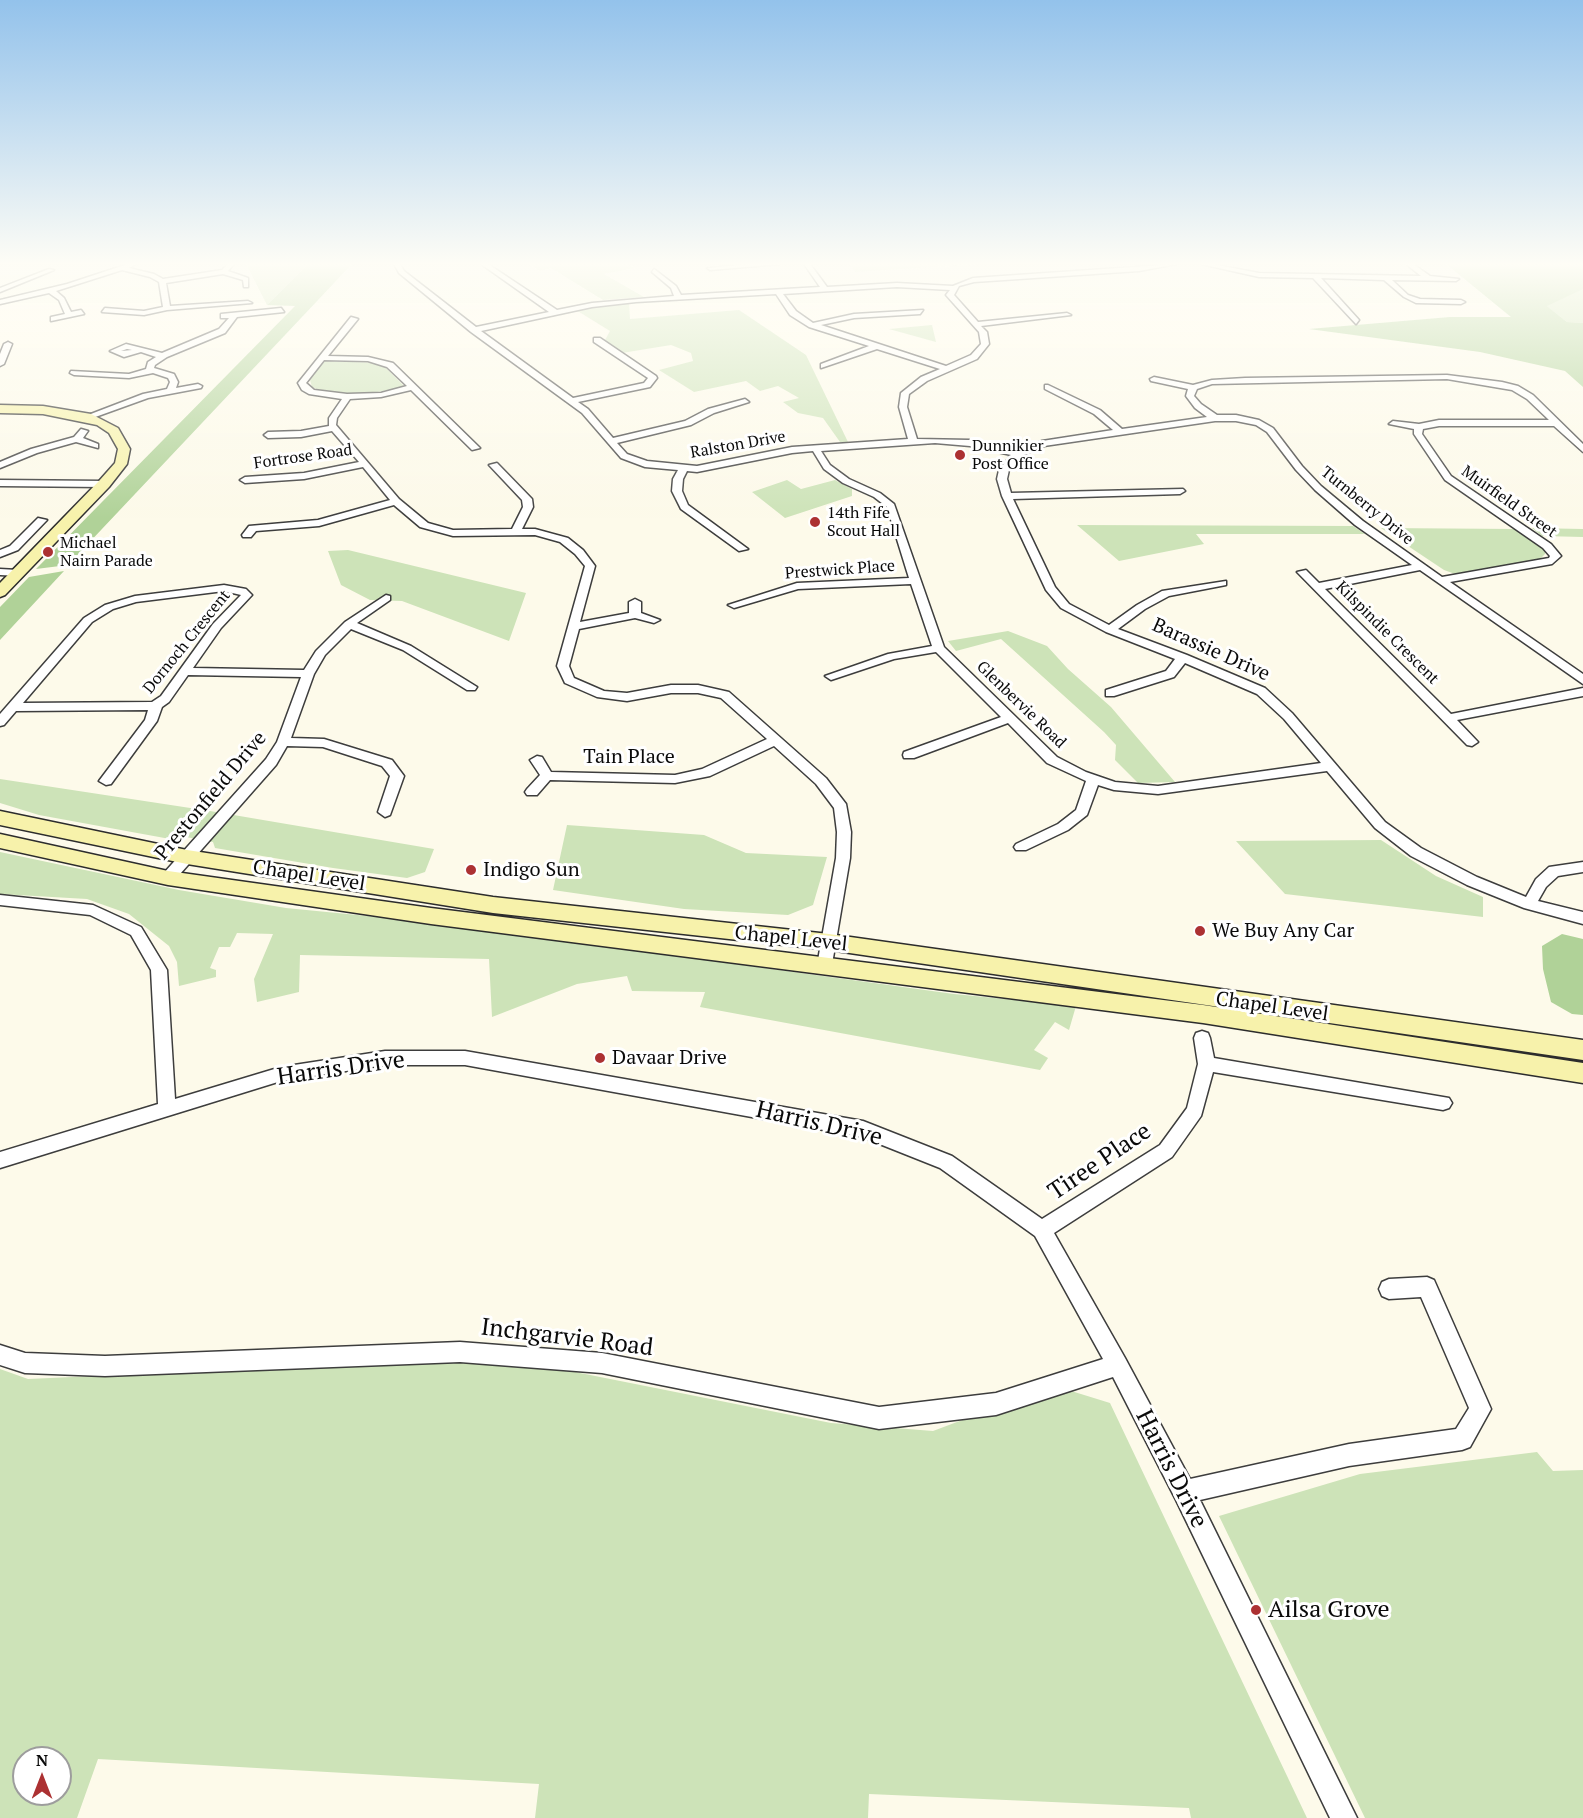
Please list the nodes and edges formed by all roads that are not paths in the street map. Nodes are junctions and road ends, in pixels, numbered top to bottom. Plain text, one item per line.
1 (5, 348) edge
2 (181, 349) edge
3 (330, 349) edge
4 (500, 349) edge
5 (610, 349) edge
6 (869, 349) edge
7 (886, 349) edge
8 (981, 349) edge
9 (141, 350) dead end
10 (163, 356) junction
11 (322, 358) junction
12 (0, 364) edge
13 (824, 366) dead end
14 (947, 369) junction
15 (154, 370) junction
16 (74, 373) dead end
17 (1154, 379) dead end
18 (198, 386) dead end
19 (414, 387) junction
20 (1048, 387) dead end
21 (1193, 387) junction
22 (171, 390) junction
23 (347, 397) junction
24 (572, 402) junction
25 (745, 402) dead end
26 (0, 409) edge
27 (1215, 418) junction
28 (1557, 423) junction
29 (85, 424) junction
30 (1393, 424) dead end
31 (1419, 427) junction
32 (334, 428) junction
33 (1119, 431) junction
34 (268, 435) dead end
35 (77, 439) junction
36 (610, 441) junction
37 (913, 441) junction
38 (95, 446) dead end
39 (475, 448) dead end
40 (815, 448) junction
41 (1583, 449) edge
42 (1017, 454) junction
43 (365, 464) junction
44 (0, 465) edge
45 (494, 465) dead end
46 (683, 469) junction
47 (245, 480) dead end
48 (0, 483) edge
49 (105, 484) junction
50 (1180, 491) dead end
51 (1007, 496) junction
52 (396, 501) junction
53 (42, 520) dead end
54 (250, 529) dead end
55 (516, 531) junction
56 (743, 549) dead end
57 (0, 555) edge
58 (1420, 567) junction
59 (0, 572) edge
60 (1302, 572) dead end
61 (18, 573) junction
62 (1440, 580) junction
63 (916, 581) junction
64 (1222, 583) dead end
65 (1317, 587) junction
66 (0, 592) edge
67 (386, 598) dead end
68 (635, 602) dead end
69 (734, 605) dead end
70 (635, 615) junction
71 (654, 620) dead end
72 (349, 624) junction
73 (573, 627) junction
74 (1110, 630) junction
75 (939, 648) junction
76 (1183, 657) junction
77 (1583, 663) edge
78 (1565, 667) junction
79 (186, 672) junction
80 (308, 674) junction
81 (831, 676) dead end
82 (1583, 680) edge
83 (471, 687) dead end
84 (1583, 692) edge
85 (1110, 693) dead end
86 (156, 705) junction
87 (13, 707) junction
88 (1448, 718) junction
89 (1008, 719) junction
90 (0, 722) edge
91 (775, 740) junction
92 (284, 742) junction
93 (1472, 742) dead end
94 (909, 755) dead end
95 (537, 760) dead end
96 (1330, 766) junction
97 (547, 776) junction
98 (1094, 779) junction
99 (106, 780) dead end
100 (532, 792) dead end
101 (384, 812) dead end
102 (0, 818) edge
103 (0, 841) edge
104 (1021, 847) dead end
105 (187, 857) junction
106 (1583, 867) edge
107 (168, 878) junction
108 (0, 900) edge
109 (1529, 904) junction
110 (1583, 918) edge
111 (829, 942) junction
112 (825, 966) junction
113 (1202, 1038) dead end
114 (1583, 1050) edge
115 (1207, 1064) junction
116 (1583, 1073) edge
117 (1443, 1103) dead end
118 (167, 1109) junction
119 (0, 1160) edge
120 (1042, 1230) junction
121 (1389, 1289) dead end
122 (0, 1355) edge
123 (1118, 1365) junction
124 (1184, 1492) junction
125 (1344, 1818) edge

1 - 12 street
2 - 10 street
3 - 11 street
4 - 24 street, Ralston Drive
5 - 24 street
6 - 13 street
7 - 14 street
8 - 14 street
9 - 10 street
10 - 15 street
11 - 19 street
11 - 23 street
14 - 37 street
15 - 16 street
15 - 22 street
17 - 21 street
18 - 22 street
19 - 23 street
19 - 39 street
20 - 33 street
21 - 27 street
21 - 28 street
22 - 29 street
23 - 32 street
24 - 36 street, Ralston Drive
25 - 36 street
26 - 29 main road
27 - 33 street, Turnberry Drive
27 - 58 street, Turnberry Drive
28 - 31 street
28 - 41 street
29 - 35 street
29 - 49 main road
30 - 31 street
31 - 62 street, Muirfield Street
32 - 34 street
32 - 43 street
33 - 42 street
35 - 38 street
35 - 44 street
36 - 46 street, Ralston Drive
37 - 40 street, Ralston Drive
37 - 42 street, Ralston Drive
40 - 46 street, Ralston Drive
40 - 63 street, Glenbervie Road
42 - 51 street, Barassie Drive
43 - 47 street, Fortrose Road
43 - 52 street
45 - 55 street
46 - 56 street
48 - 49 street
49 - 61 main road
50 - 51 street
51 - 74 street, Barassie Drive
52 - 54 street
52 - 55 street
53 - 57 street
55 - 73 street
58 - 62 street, Turnberry Drive
58 - 65 street
59 - 61 street
60 - 65 street, Kilspindie Crescent
61 - 66 main road
62 - 78 street, Turnberry Drive
63 - 69 street, Prestwick Place
63 - 75 street, Glenbervie Road
64 - 74 street
65 - 88 street, Kilspindie Crescent
67 - 72 street, Prestonfield Drive
68 - 70 street
70 - 71 street
70 - 73 street
72 - 80 street, Prestonfield Drive
72 - 83 street
73 - 91 street
74 - 76 street, Barassie Drive
75 - 81 street
75 - 89 street, Glenbervie Road
76 - 85 street
76 - 96 street, Barassie Drive
77 - 78 street
78 - 82 street, Turnberry Drive
79 - 80 street
79 - 86 street, Dornoch Crescent
79 - 87 street, Dornoch Crescent
80 - 92 street, Prestonfield Drive
84 - 88 street
86 - 87 street
86 - 99 street, Dornoch Crescent
87 - 90 street, Dornoch Crescent
88 - 93 street, Kilspindie Crescent
89 - 94 street
89 - 98 street, Glenbervie Road
91 - 97 street, Tain Place
91 - 111 street
92 - 101 street
92 - 105 street, Prestonfield Drive
95 - 97 street
96 - 98 street, Glenbervie Road
96 - 109 street, Barassie Drive
97 - 100 street
98 - 104 street
102 - 105 main road, Chapel Level
103 - 107 main road, Chapel Level
105 - 107 street, Prestonfield Drive
105 - 111 main road, Chapel Level
106 - 109 street
107 - 112 main road, Chapel Level
108 - 118 street
109 - 110 street, Barassie Drive
111 - 112 street
111 - 114 main road, Chapel Level
112 - 116 main road, Chapel Level
113 - 115 street, Tiree Place
115 - 117 street
115 - 120 street, Tiree Place
118 - 119 street, Harris Drive
118 - 120 street, Harris Drive
120 - 123 street, Harris Drive
121 - 124 street
122 - 123 street, Inchgarvie Road
123 - 124 street, Harris Drive
124 - 125 street, Harris Drive

